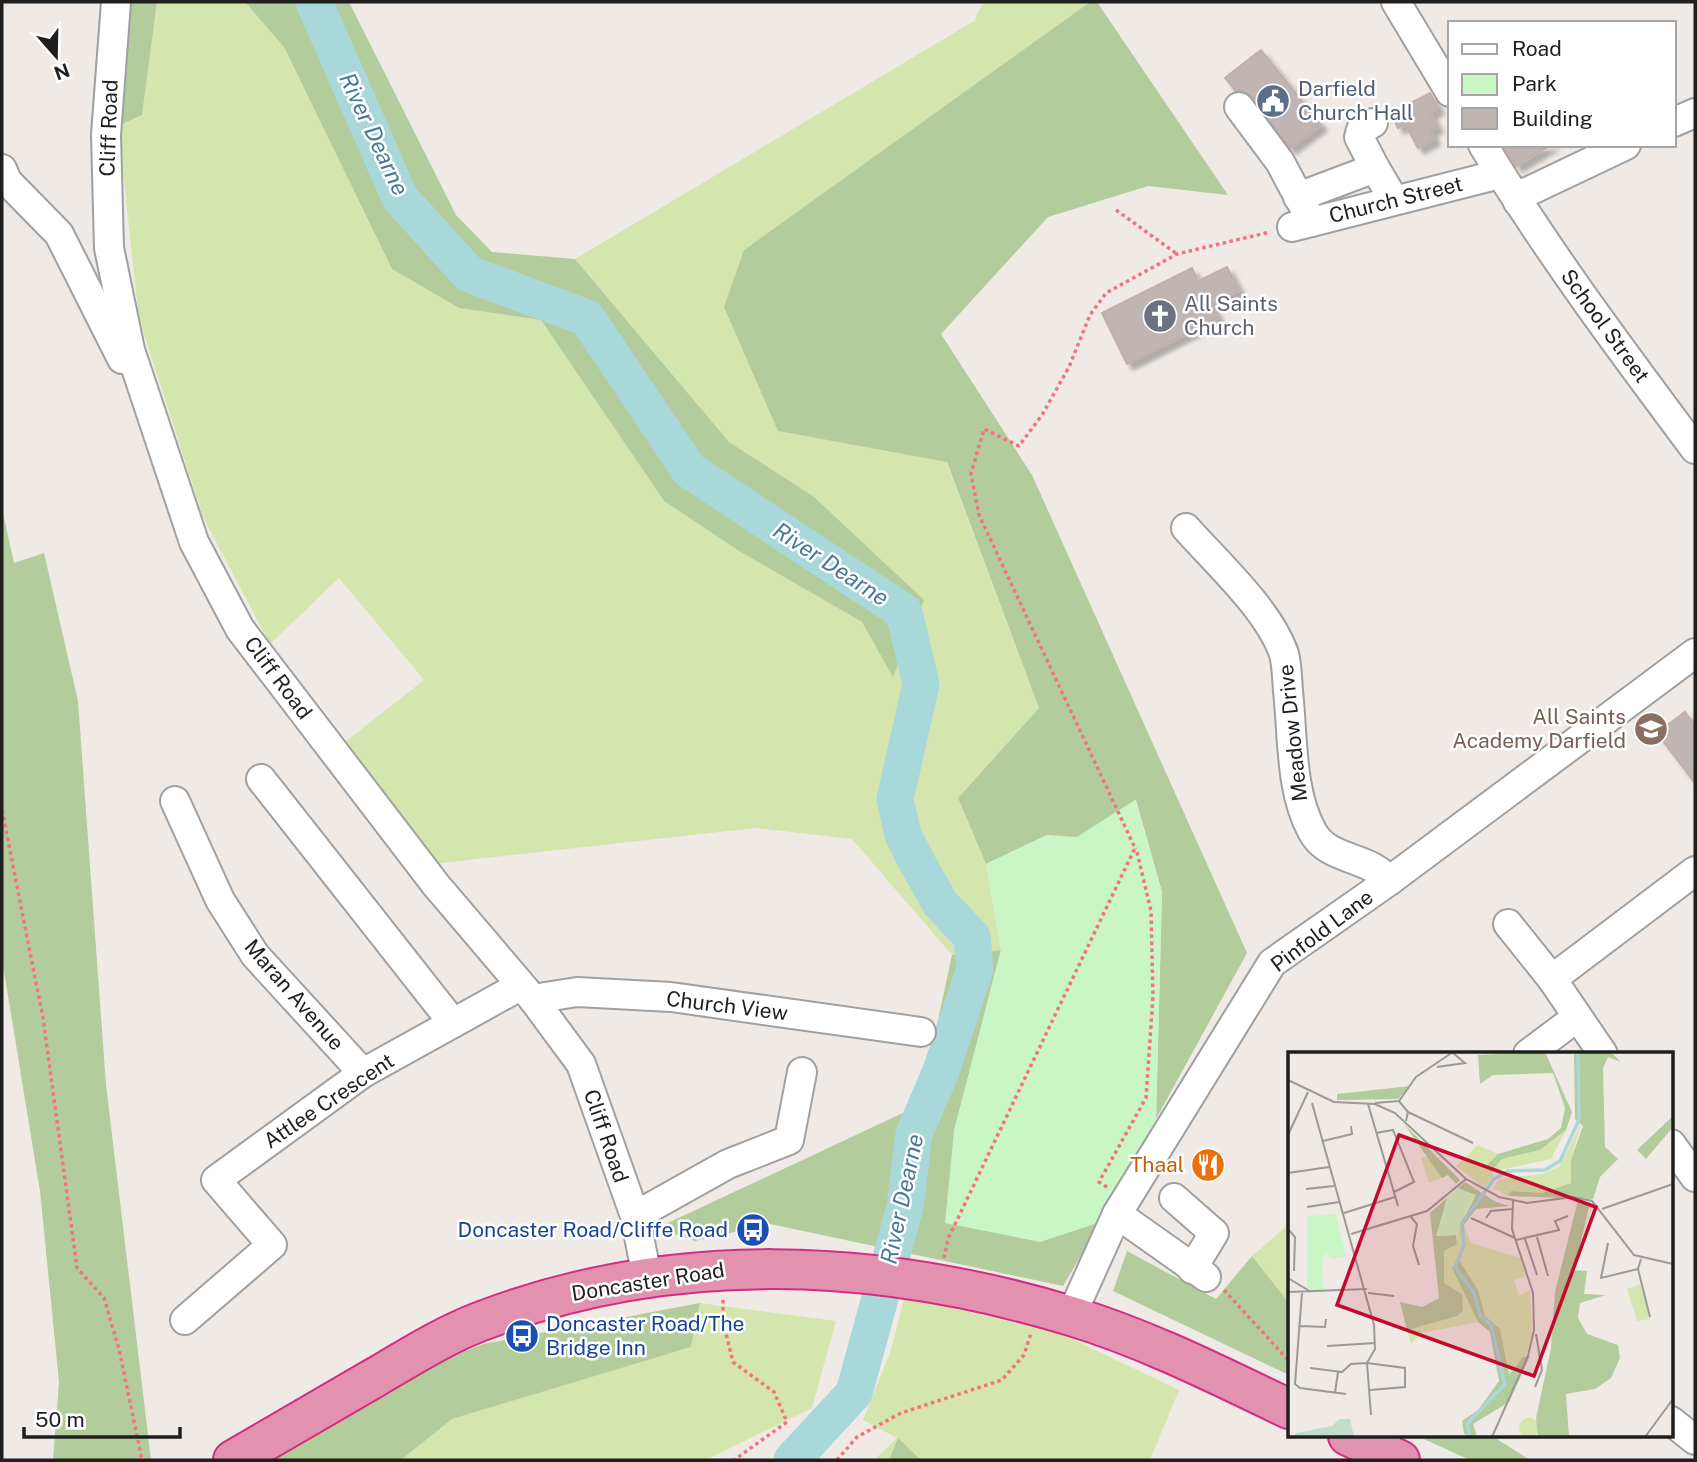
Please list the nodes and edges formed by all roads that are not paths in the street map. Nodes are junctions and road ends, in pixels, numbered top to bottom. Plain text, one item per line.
1 (116, 2) edge
2 (1396, 2) edge
3 (1448, 89) edge
4 (1239, 107) dead end
5 (1695, 113) edge
6 (1676, 121) edge
7 (1373, 123) dead end
8 (1484, 147) edge
9 (1622, 147) edge
10 (1375, 168) junction
11 (2, 169) edge
12 (1500, 174) junction
13 (1298, 197) junction
14 (1394, 200) junction
15 (1518, 202) junction
16 (140, 380) junction
17 (1695, 449) edge
18 (1186, 528) dead end
19 (1695, 653) edge
20 (261, 779) dead end
21 (175, 801) dead end
22 (1695, 871) edge
23 (1389, 881) junction
24 (1508, 924) dead end
25 (1552, 979) junction
26 (526, 993) junction
27 (1576, 1018) junction
28 (453, 1023) junction
29 (921, 1031) dead end
30 (1531, 1052) edge
31 (1602, 1052) edge
32 (802, 1072) dead end
33 (363, 1073) junction
34 (1672, 1145) edge
35 (1695, 1177) edge
36 (1174, 1198) dead end
37 (1121, 1207) junction
38 (635, 1216) junction
39 (647, 1278) junction
40 (1055, 1312) junction
41 (185, 1321) dead end
42 (1288, 1409) edge
43 (1672, 1422) edge
44 (1352, 1438) edge
45 (1695, 1440) edge
46 (233, 1460) edge
47 (1400, 1460) edge

1 - 16 street, Cliff Road
2 - 3 street
4 - 13 street
5 - 6 street
7 - 10 street
8 - 12 street, School Street
9 - 15 street
10 - 13 street
10 - 14 street
11 - 16 street
12 - 14 street, Church Street
12 - 15 street, School Street
13 - 14 street, Church Street
15 - 17 street, School Street
16 - 26 street, Cliff Road
18 - 23 street, Meadow Drive
19 - 23 street, Pinfold Lane
20 - 28 street
21 - 33 street, Maran Avenue
22 - 25 street
23 - 37 street, Pinfold Lane
24 - 25 street
25 - 27 street
26 - 28 street, Attlee Crescent
26 - 29 street, Church View
26 - 38 street, Cliff Road
27 - 30 street
27 - 31 street
28 - 33 street, Attlee Crescent
32 - 38 street
33 - 41 street, Attlee Crescent
34 - 35 street
36 - 37 street
37 - 40 street, Pinfold Lane
38 - 39 street, Cliff Road
39 - 40 highway, Doncaster Road
39 - 46 highway, Doncaster Road
40 - 42 highway, Doncaster Road
43 - 45 street
44 - 47 highway

